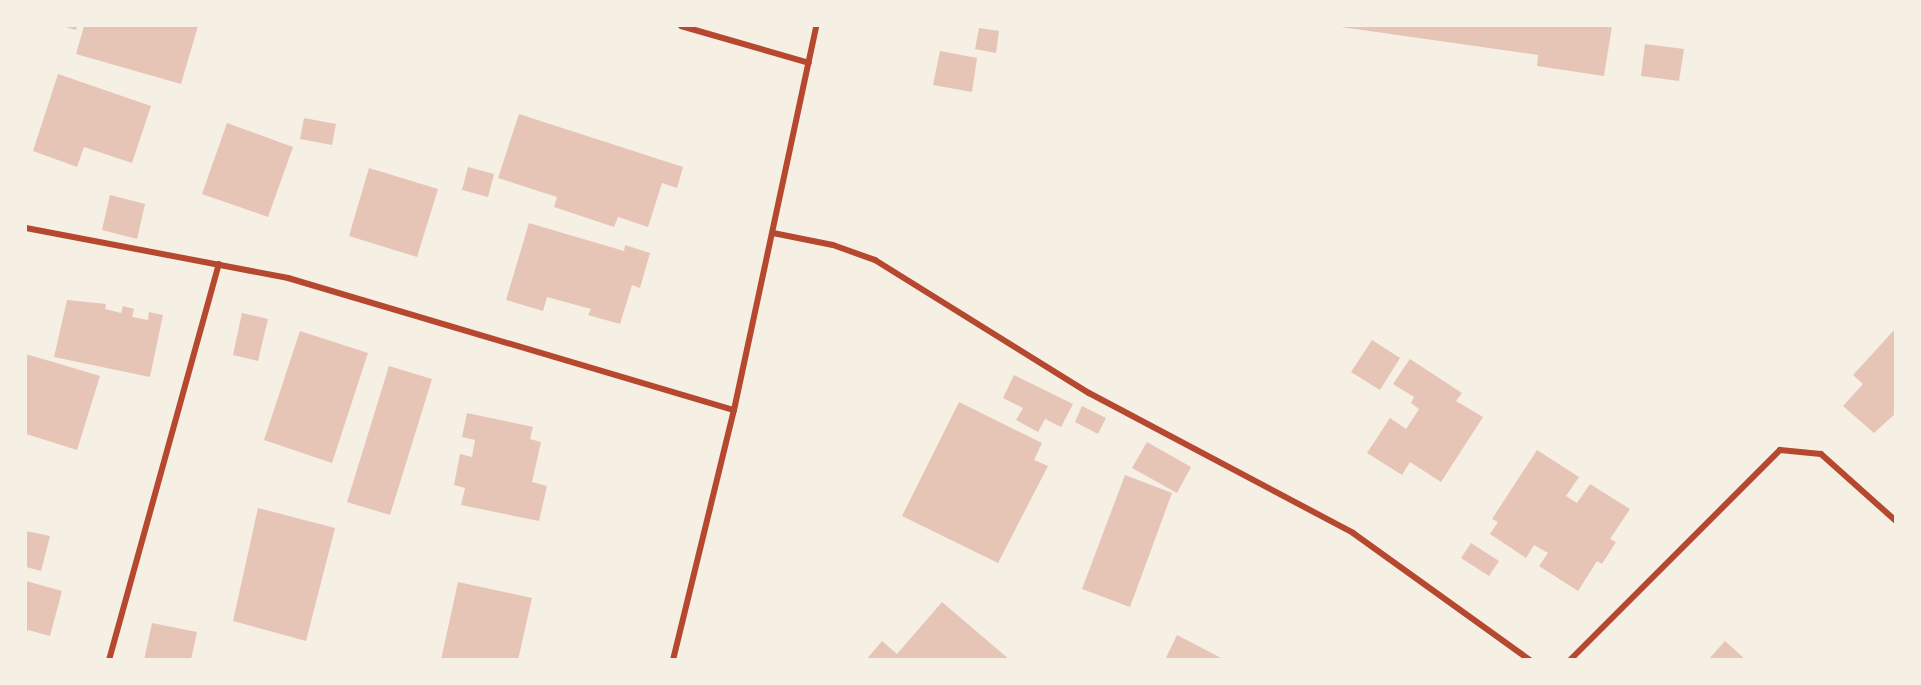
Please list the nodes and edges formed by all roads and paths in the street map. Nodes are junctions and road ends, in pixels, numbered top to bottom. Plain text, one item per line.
1 (681, 26) edge
2 (816, 26) edge
3 (809, 63) junction
4 (26, 228) edge
5 (773, 233) junction
6 (219, 264) junction
7 (734, 410) junction
8 (1896, 521) edge
9 (109, 660) edge
10 (673, 660) edge
11 (1530, 660) edge
12 (1570, 660) edge

1 - 3 street
2 - 3 street
3 - 5 street
4 - 6 street
5 - 7 street
5 - 11 street
6 - 7 street
6 - 9 street
7 - 10 street
8 - 12 street

